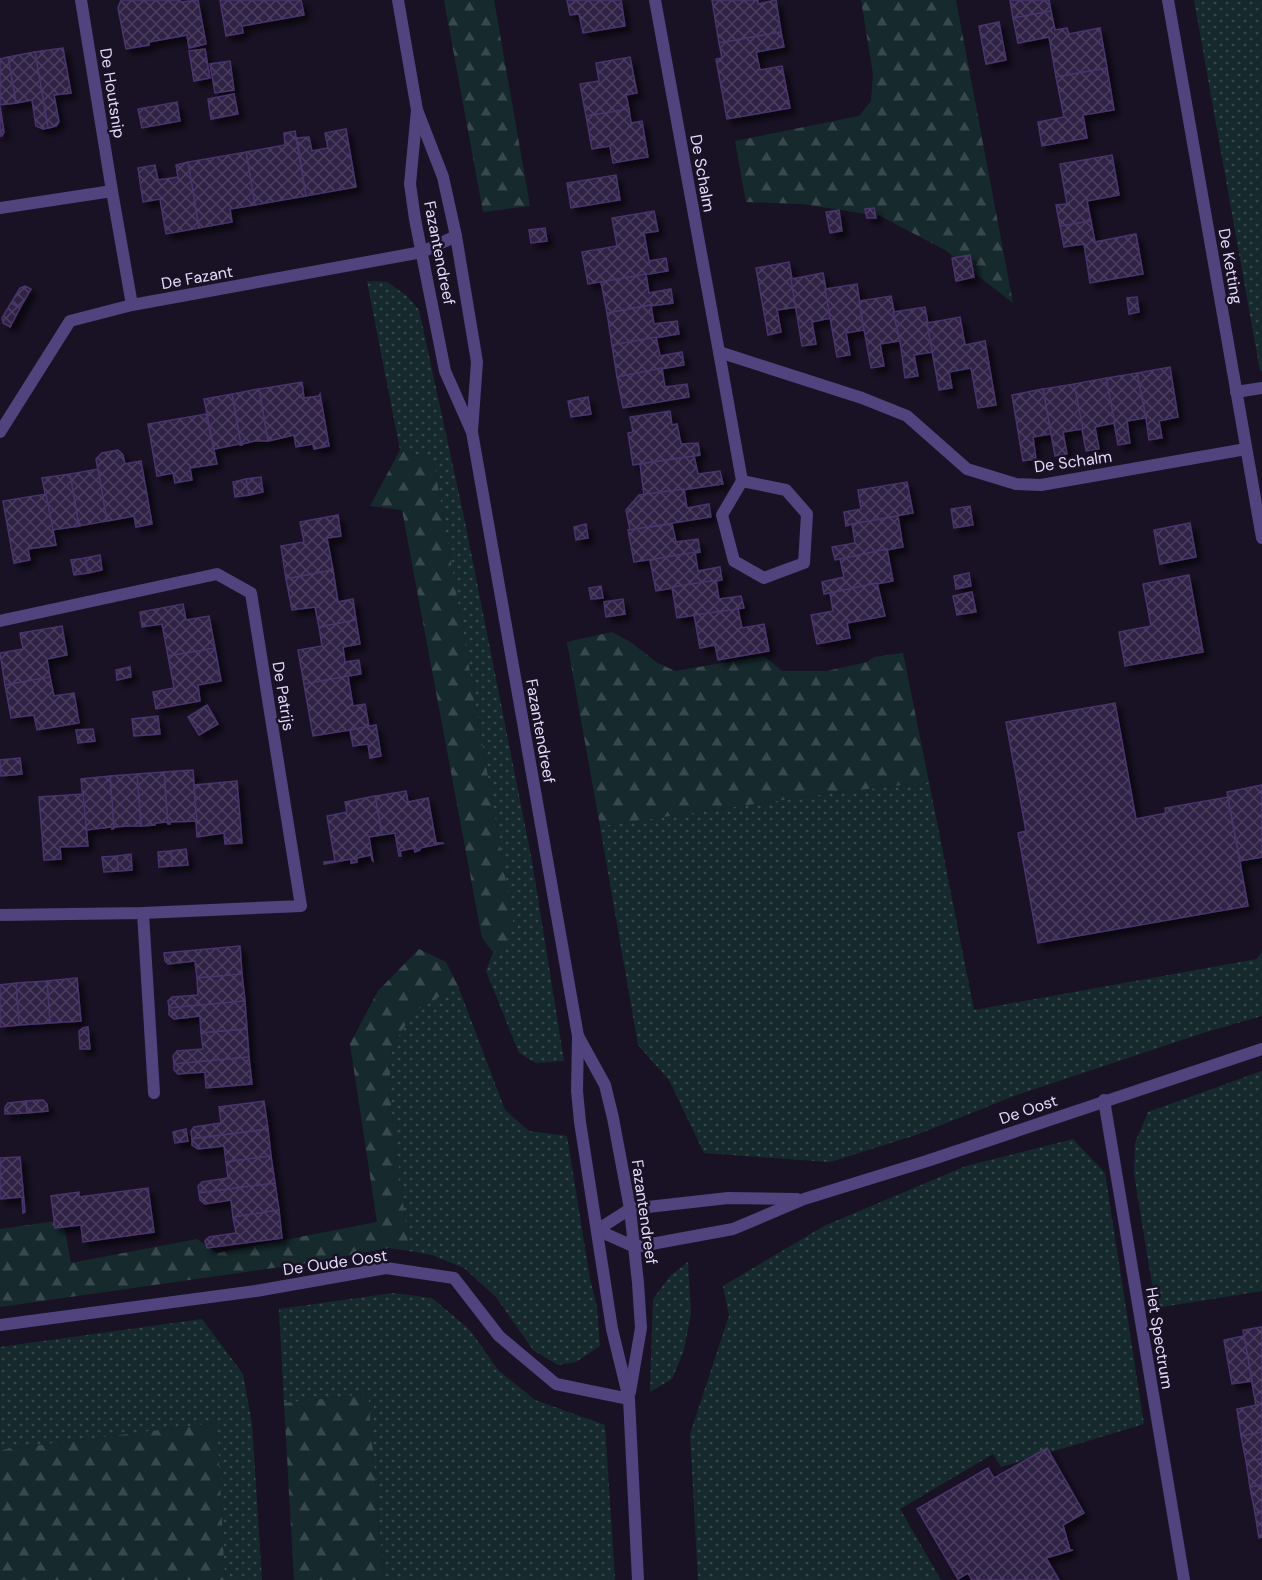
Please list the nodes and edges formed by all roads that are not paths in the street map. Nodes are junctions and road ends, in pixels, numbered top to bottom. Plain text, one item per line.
1 (81, 0) edge
2 (398, 0) edge
3 (655, 0) edge
4 (1168, 0) edge
5 (417, 110) junction
6 (112, 191) junction
7 (0, 208) edge
8 (456, 236) junction
9 (422, 252) junction
10 (132, 305) junction
11 (719, 352) junction
12 (1262, 388) edge
13 (1236, 392) junction
14 (0, 432) edge
15 (472, 432) junction
16 (1246, 449) junction
17 (742, 481) junction
18 (1262, 538) edge
19 (0, 621) edge
20 (143, 913) junction
21 (0, 915) edge
22 (578, 1036) junction
23 (1262, 1049) edge
24 (154, 1093) dead end
25 (1104, 1101) junction
26 (804, 1199) junction
27 (630, 1209) junction
28 (597, 1230) junction
29 (635, 1247) junction
30 (0, 1325) edge
31 (628, 1399) junction
32 (638, 1580) edge
33 (1184, 1580) edge

1 - 6 street, De Houtsnip
2 - 5 street, Fazantendreef
3 - 11 street, De Schalm
4 - 13 street, De Ketting
5 - 8 street, Fazantendreef
5 - 9 street, Fazantendreef
6 - 7 street
6 - 10 street, De Houtsnip
8 - 9 street, De Fazant
8 - 15 street, Fazantendreef
9 - 10 street, De Fazant
9 - 15 street, Fazantendreef
10 - 14 street, De Fazant
11 - 16 street, De Schalm
11 - 17 street, De Schalm
12 - 13 street
13 - 16 street, De Ketting
15 - 22 street, Fazantendreef
16 - 18 street, De Ketting
17 - 17 street
19 - 20 street, De Patrijs
20 - 21 street, De Patrijs
20 - 24 street
22 - 27 street, Fazantendreef
22 - 28 street, Fazantendreef
23 - 25 street, De Oost
25 - 26 street, De Oost
25 - 33 street, Het Spectrum
26 - 27 street, De Oost
26 - 29 street, De Oost
27 - 28 street, De Oost
27 - 29 street, Fazantendreef
28 - 29 street
28 - 31 street, Fazantendreef
29 - 31 street, Fazantendreef
30 - 31 street, De Oude Oost
31 - 32 street, Fazantendreef

